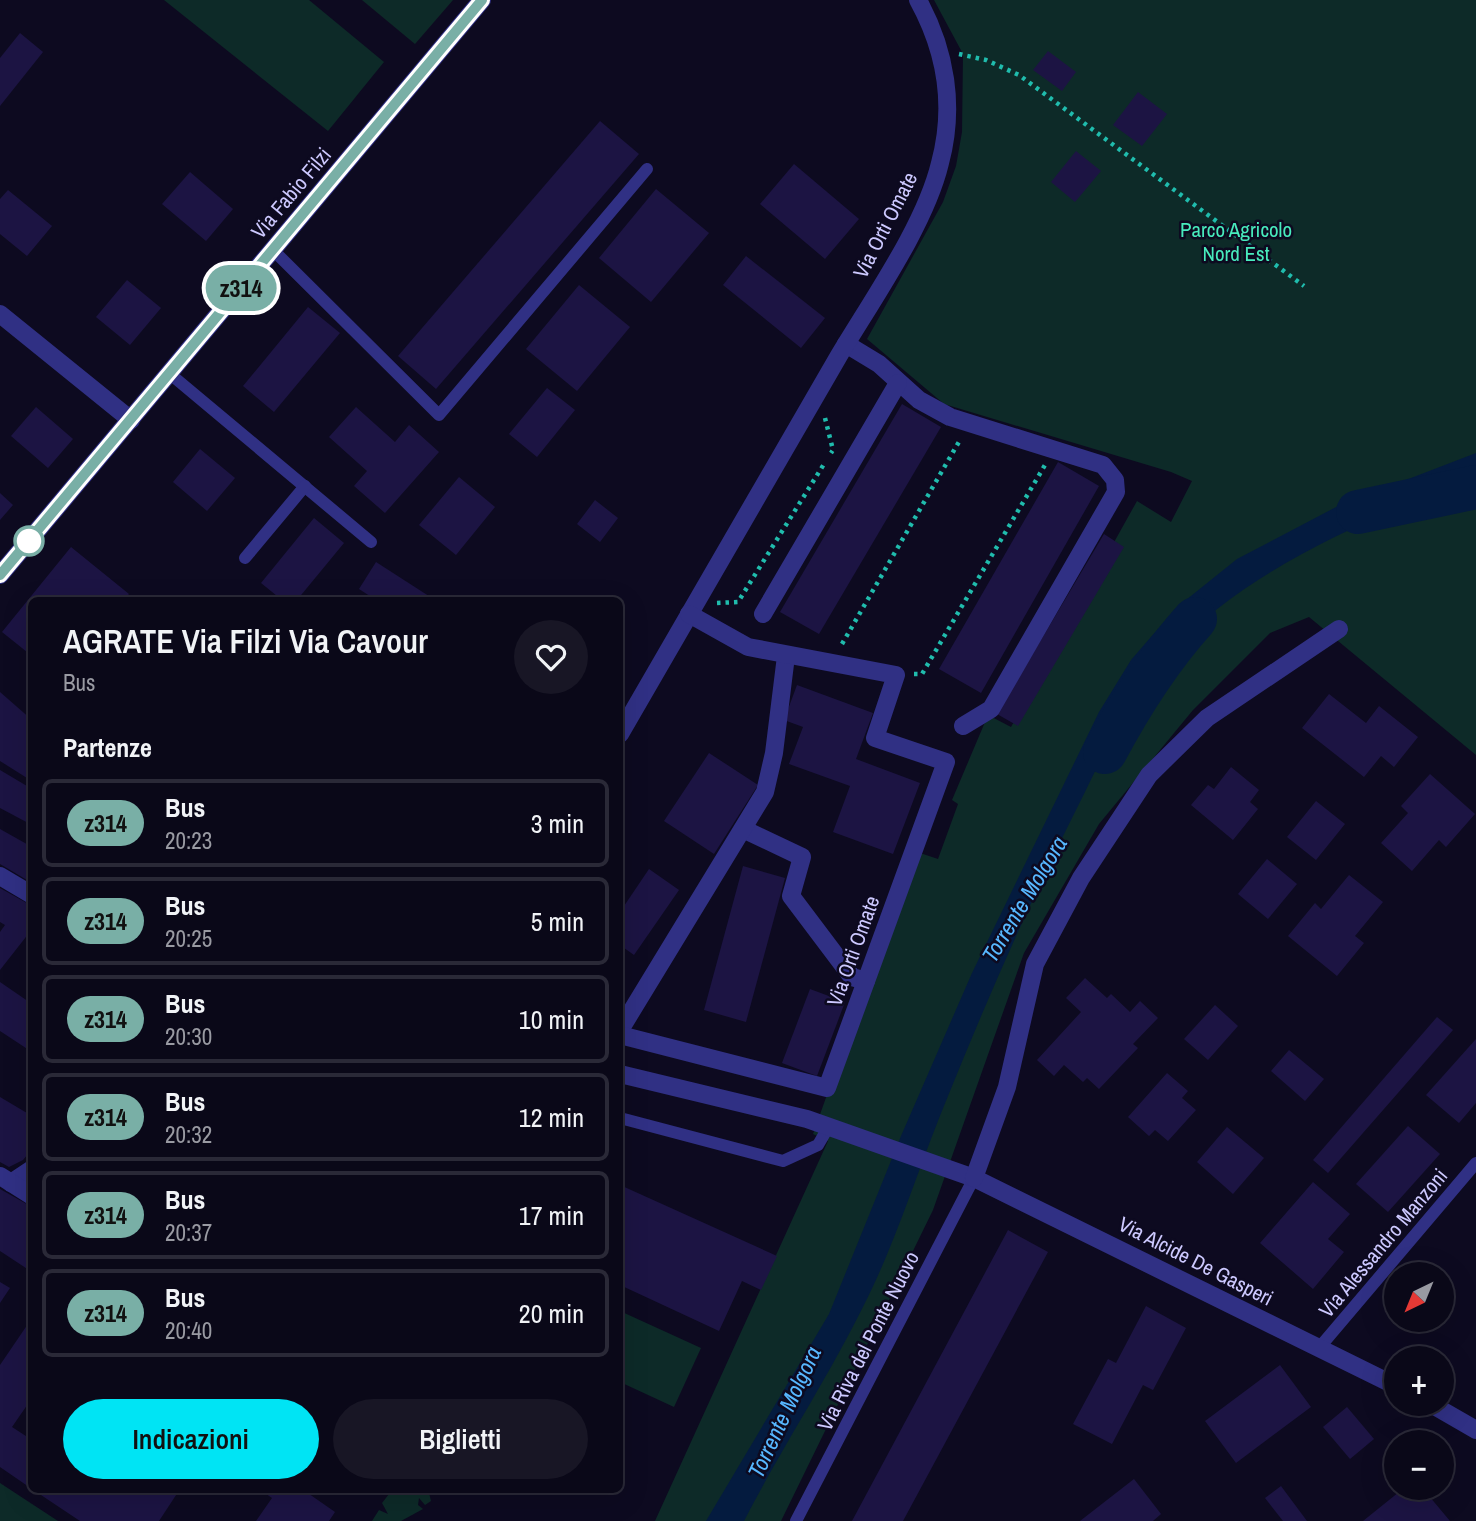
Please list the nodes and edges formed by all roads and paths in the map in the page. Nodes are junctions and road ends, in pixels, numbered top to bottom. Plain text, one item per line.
1 (482, 0) edge
2 (918, 0) edge
3 (941, 55) junction
4 (647, 169) dead end
5 (273, 250) junction
6 (1304, 286) dead end
7 (0, 314) edge
8 (846, 344) junction
9 (169, 373) junction
10 (898, 383) junction
11 (131, 420) junction
12 (970, 423) junction
13 (1054, 450) junction
14 (305, 486) junction
15 (371, 542) dead end
16 (245, 558) dead end
17 (0, 575) edge
18 (689, 614) junction
19 (762, 614) dead end
20 (1339, 629) dead end
21 (786, 656) junction
22 (831, 663) junction
23 (896, 675) junction
24 (963, 726) dead end
25 (623, 729) edge
26 (743, 829) junction
27 (0, 876) edge
28 (28, 893) edge
29 (866, 981) junction
30 (623, 1025) edge
31 (623, 1036) edge
32 (623, 1075) edge
33 (623, 1119) edge
34 (829, 1126) junction
35 (1476, 1163) edge
36 (28, 1170) edge
37 (974, 1178) junction
38 (5, 1179) edge
39 (28, 1193) edge
40 (1319, 1348) junction
41 (1384, 1380) edge
42 (1452, 1416) edge
43 (1476, 1430) edge
44 (796, 1521) edge

1 - 5 street, Via Fabio Filzi
2 - 3 street, Via Orti Omate
3 - 6 path
3 - 8 street, Via Orti Omate
4 - 5 lane
5 - 9 street, Via Fabio Filzi
7 - 11 street
8 - 10 street
8 - 18 street, Via Orti Omate
9 - 11 street, Via Fabio Filzi
9 - 14 lane
10 - 12 street
10 - 19 street
11 - 17 street, Via Fabio Filzi
12 - 13 street
12 - 22 path
13 - 23 path
13 - 24 street
14 - 15 lane
14 - 16 lane
18 - 21 street
18 - 25 street, Via Orti Omate
20 - 37 street
21 - 22 street
21 - 26 street
22 - 23 street
23 - 29 street, Via Orti Omate
26 - 29 street
26 - 30 street
27 - 28 street
29 - 31 street, Via Orti Omate
32 - 34 street, Via Alcide De Gasperi
33 - 34 lane
34 - 37 street, Via Alcide De Gasperi
35 - 40 lane, Via Alessandro Manzoni
36 - 38 street
37 - 40 street, Via Alcide De Gasperi
37 - 44 lane, Via Riva del Ponte Nuovo
38 - 39 street
40 - 41 street, Via Alcide De Gasperi
42 - 43 street

